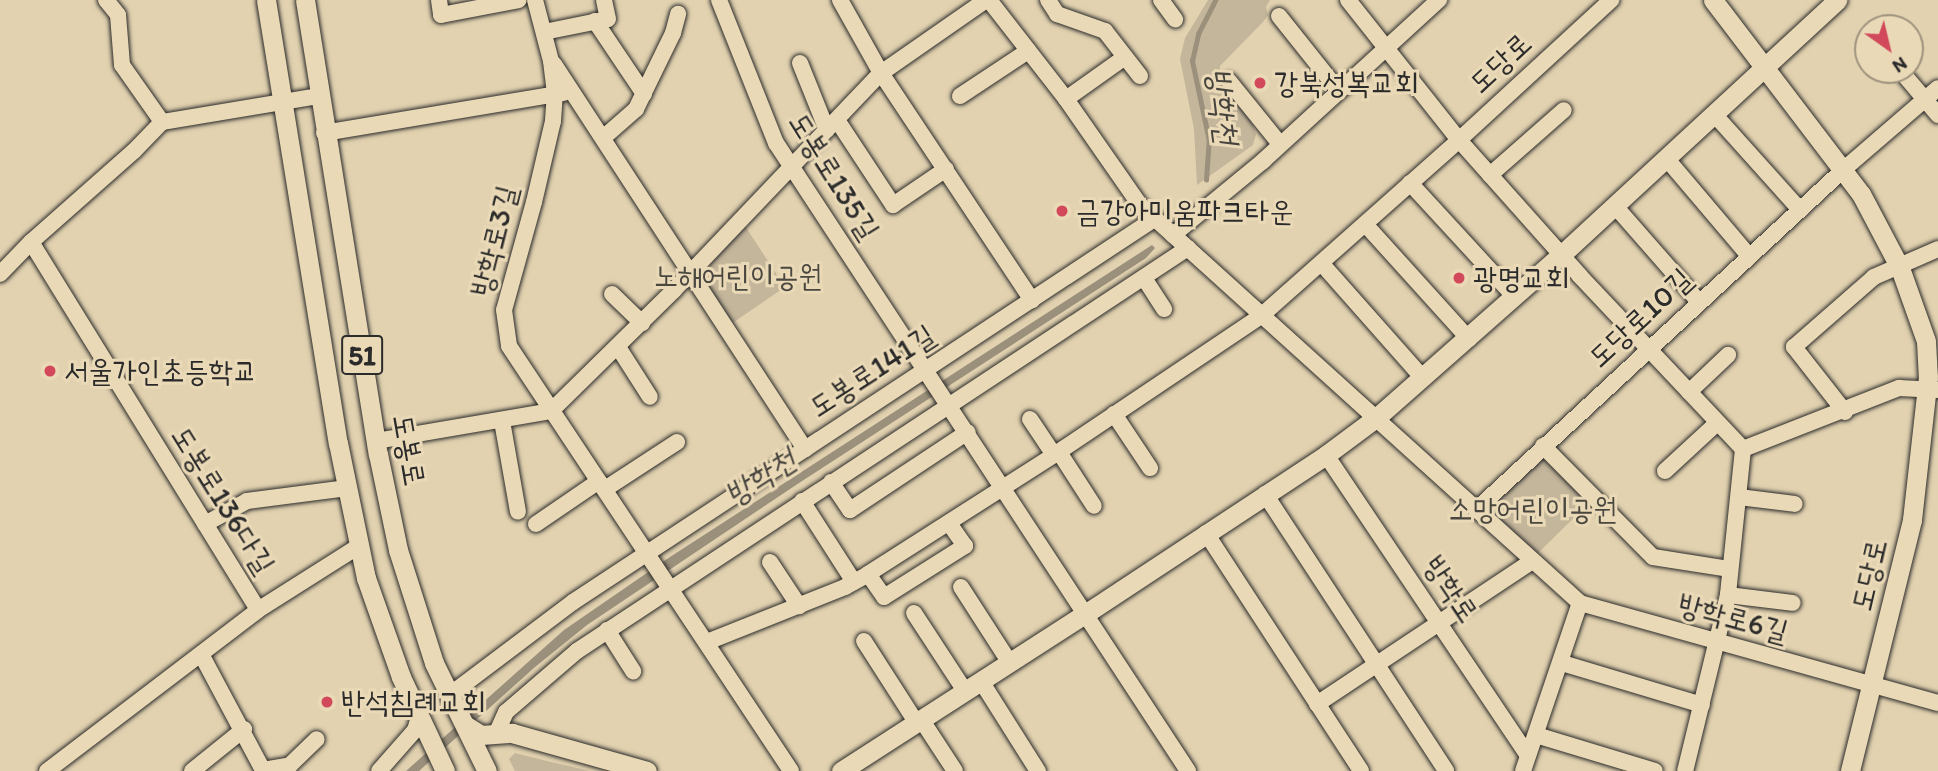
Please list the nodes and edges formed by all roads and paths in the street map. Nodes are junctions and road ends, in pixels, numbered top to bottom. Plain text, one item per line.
1 (106, 0) edge
2 (267, 0) edge
3 (305, 0) edge
4 (439, 0) edge
5 (519, 0) edge
6 (535, 0) edge
7 (604, 0) edge
8 (719, 0) edge
9 (840, 0) edge
10 (988, 0) edge
11 (1048, 0) edge
12 (1161, 0) edge
13 (1348, 0) edge
14 (1439, 0) edge
15 (1611, 0) edge
16 (1713, 0) edge
17 (1837, 0) edge
18 (678, 14) dead end
19 (1279, 16) dead end
20 (1175, 19) dead end
21 (596, 21) junction
22 (544, 32) junction
23 (1386, 47) junction
24 (1028, 51) junction
25 (1125, 57) junction
26 (551, 61) junction
27 (800, 63) dead end
28 (1765, 66) junction
29 (881, 73) junction
30 (1140, 76) dead end
31 (1229, 81) dead end
32 (1912, 84) edge
33 (1938, 89) edge
34 (1338, 90) junction
35 (555, 92) junction
36 (574, 94) junction
37 (644, 94) junction
38 (319, 96) junction
39 (960, 96) dead end
40 (1066, 99) junction
41 (1925, 100) junction
42 (283, 102) junction
43 (1564, 110) dead end
44 (1714, 114) junction
45 (1938, 115) edge
46 (162, 122) junction
47 (832, 125) junction
48 (324, 132) junction
49 (603, 138) junction
50 (1459, 141) junction
51 (1280, 144) junction
52 (1665, 158) junction
53 (792, 167) junction
54 (946, 169) junction
55 (1843, 170) junction
56 (1490, 175) junction
57 (1410, 183) junction
58 (1615, 206) junction
59 (1800, 210) junction
60 (1148, 223) junction
61 (1365, 224) junction
62 (1173, 235) junction
63 (31, 242) junction
64 (1188, 248) junction
65 (1938, 249) edge
66 (1561, 255) junction
67 (1749, 256) junction
68 (1322, 264) junction
69 (1900, 268) junction
70 (689, 272) junction
71 (0, 274) edge
72 (1144, 278) junction
73 (612, 294) dead end
74 (1515, 297) junction
75 (1032, 300) junction
76 (1699, 302) junction
77 (1164, 309) dead end
78 (1261, 316) junction
79 (642, 323) junction
80 (1469, 339) junction
81 (618, 347) junction
82 (1649, 348) junction
83 (1728, 355) dead end
84 (926, 369) junction
85 (1423, 378) junction
86 (1932, 389) edge
87 (1689, 392) junction
88 (650, 397) dead end
89 (950, 405) junction
90 (551, 411) junction
91 (1845, 412) junction
92 (1114, 414) junction
93 (1377, 417) junction
94 (1030, 419) dead end
95 (502, 421) junction
96 (1717, 423) junction
97 (968, 432) junction
98 (376, 441) junction
99 (677, 442) dead end
100 (1543, 446) junction
101 (805, 449) junction
102 (1743, 449) junction
103 (1057, 453) junction
104 (1326, 455) junction
105 (1150, 468) dead end
106 (1665, 471) dead end
107 (831, 482) junction
108 (602, 485) junction
109 (348, 488) junction
110 (1003, 488) junction
111 (1265, 494) junction
112 (1739, 497) junction
113 (802, 501) junction
114 (1795, 504) dead end
115 (1094, 506) dead end
116 (1476, 510) junction
117 (518, 512) dead end
118 (949, 523) junction
119 (205, 524) junction
120 (536, 524) dead end
121 (1206, 533) junction
122 (359, 546) junction
123 (648, 552) junction
124 (1532, 561) junction
125 (769, 562) dead end
126 (1730, 569) junction
127 (861, 578) junction
128 (671, 587) junction
129 (961, 587) dead end
130 (1728, 595) junction
131 (1580, 603) junction
132 (1793, 603) dead end
133 (799, 606) junction
134 (258, 610) junction
135 (914, 613) dead end
136 (1085, 614) junction
137 (1438, 625) junction
138 (607, 630) junction
139 (864, 641) dead end
140 (707, 642) junction
141 (1717, 643) junction
142 (201, 654) junction
143 (1010, 663) junction
144 (1562, 663) junction
145 (1377, 665) junction
146 (634, 671) dead end
147 (1873, 685) junction
148 (973, 686) junction
149 (452, 697) junction
150 (1938, 703) edge
151 (1317, 704) junction
152 (1702, 705) junction
153 (419, 716) junction
154 (919, 721) junction
155 (244, 729) junction
156 (497, 732) junction
157 (469, 734) junction
158 (1536, 735) junction
159 (317, 739) dead end
160 (1525, 764) edge
161 (444, 768) edge
162 (263, 770) edge
163 (1036, 770) edge
164 (1186, 770) edge
165 (47, 771) edge
166 (192, 771) edge
167 (379, 771) edge
168 (487, 771) edge
169 (647, 771) edge
170 (791, 771) edge
171 (841, 771) edge
172 (955, 771) edge
173 (1362, 771) edge
174 (1447, 771) edge
175 (1655, 771) edge
176 (1685, 771) edge
177 (1850, 771) edge

1 - 46 street
2 - 42 main road, 51
3 - 38 main road, 도봉로 / 51
4 - 5 street
6 - 22 street, 방학로3길
7 - 21 street
8 - 53 street, 도봉로135길
9 - 29 street
10 - 24 street, 방학로6길
10 - 29 street
11 - 25 street
12 - 20 street
13 - 23 street
14 - 23 street
15 - 50 street, 도당로
16 - 28 main road, 도당로
17 - 28 main road
18 - 37 street
19 - 34 street
21 - 22 street
21 - 37 street
22 - 26 street, 방학로3길
23 - 34 street
23 - 50 street
24 - 39 street
24 - 40 street, 방학로6길
25 - 30 street
25 - 40 street
26 - 35 street, 방학로3길
26 - 36 street
27 - 47 street
28 - 44 main road
28 - 55 main road, 도당로
29 - 47 street
29 - 54 street
31 - 51 street
32 - 41 street
33 - 41 street, 도당로10길
34 - 51 street
35 - 36 street
35 - 48 street
35 - 90 street, 방학로3길
36 - 49 street
37 - 49 street
38 - 42 street
38 - 48 main road, 도봉로 / 51
40 - 60 street, 방학로6길
41 - 45 street
41 - 55 street, 도당로10길
42 - 46 street
42 - 109 main road, 51
43 - 56 street
44 - 52 main road
44 - 59 street
46 - 63 street
47 - 53 street
47 - 54 street
48 - 98 main road, 도봉로 / 51
49 - 70 street
50 - 56 street
50 - 57 street, 도당로
51 - 62 street
52 - 58 main road
52 - 67 street
53 - 70 street
53 - 84 street, 도봉로135길
54 - 75 street
55 - 59 street, 도당로10길
55 - 69 main road, 도당로
56 - 66 street
57 - 61 street, 도당로
57 - 74 street
58 - 66 main road
58 - 76 street
59 - 67 street, 도당로10길
60 - 62 street, 방학로6길
60 - 75 street, 도봉로141길
61 - 68 street, 도당로
61 - 80 street
62 - 64 street, 방학로6길
63 - 71 street
63 - 119 street, 도봉로136다길
64 - 72 street
64 - 78 street, 방학로6길
65 - 69 street
66 - 74 main road
66 - 82 street
67 - 76 street, 도당로10길
68 - 78 street, 도당로
68 - 85 street
69 - 86 main road, 도당로
69 - 91 street
70 - 79 street
70 - 101 street
72 - 77 street
72 - 89 street
73 - 79 street
74 - 80 main road
75 - 84 street, 도봉로141길
76 - 82 street, 도당로10길
78 - 92 street, 도당로
78 - 93 street, 방학로6길
79 - 81 street
80 - 85 main road
81 - 88 street
81 - 90 street
82 - 87 street
82 - 100 street, 도당로10길
83 - 87 street
84 - 89 street, 도봉로135길
84 - 101 street, 도봉로141길
85 - 93 main road
86 - 91 street
86 - 147 main road, 도당로
87 - 96 street
89 - 97 street
89 - 107 street
90 - 95 street
90 - 108 street, 방학로3길
91 - 102 street
92 - 103 street, 도당로
92 - 105 street
93 - 104 main road
93 - 116 street, 방학로6길
94 - 103 street
95 - 98 street
95 - 117 street
96 - 102 street
96 - 106 street
97 - 107 street
97 - 110 street
98 - 149 main road, 도봉로 / 51
99 - 108 street
100 - 116 street, 도당로10길
100 - 126 street
101 - 123 street, 도봉로141길
102 - 112 street
103 - 110 street, 도당로
103 - 115 street
104 - 111 main road
104 - 137 street, 방학로
107 - 113 street
108 - 120 street
108 - 123 street, 방학로3길
109 - 119 street
109 - 122 main road, 51
110 - 118 street
110 - 136 street
111 - 121 main road
111 - 145 street
112 - 114 street
112 - 126 street
113 - 127 street
113 - 128 street
116 - 124 street, 방학로6길
118 - 127 street
118 - 127 street
119 - 134 street, 도봉로136다길
121 - 136 main road
121 - 151 street
122 - 134 street
122 - 153 main road, 51
123 - 128 street, 방학로3길
123 - 149 street, 도봉로141길
124 - 131 street, 방학로6길
124 - 137 street
125 - 133 street
126 - 130 street
127 - 133 street
128 - 138 street
128 - 140 street, 방학로3길
129 - 143 street
130 - 132 street
130 - 141 street
131 - 141 street, 방학로6길
131 - 144 street
133 - 140 street
134 - 142 street
135 - 148 street
136 - 143 main road
136 - 164 street
137 - 145 street
137 - 160 street, 방학로
138 - 146 street
138 - 156 street
139 - 154 street
140 - 170 street, 방학로3길
141 - 147 street, 방학로6길
141 - 152 street
142 - 155 street
142 - 165 street
143 - 148 main road
144 - 152 street
144 - 158 street
145 - 151 street
145 - 174 street
147 - 150 street, 방학로6길
147 - 177 main road, 도당로
148 - 154 main road
148 - 163 street
149 - 157 main road, 도봉로 / 51
151 - 173 street
152 - 176 street
153 - 161 main road, 51
153 - 167 street
154 - 171 main road
154 - 172 street
155 - 162 street
155 - 166 street
156 - 157 main road
156 - 169 main road
157 - 168 main road, 도봉로 / 51
158 - 160 street
158 - 175 street
159 - 162 street

